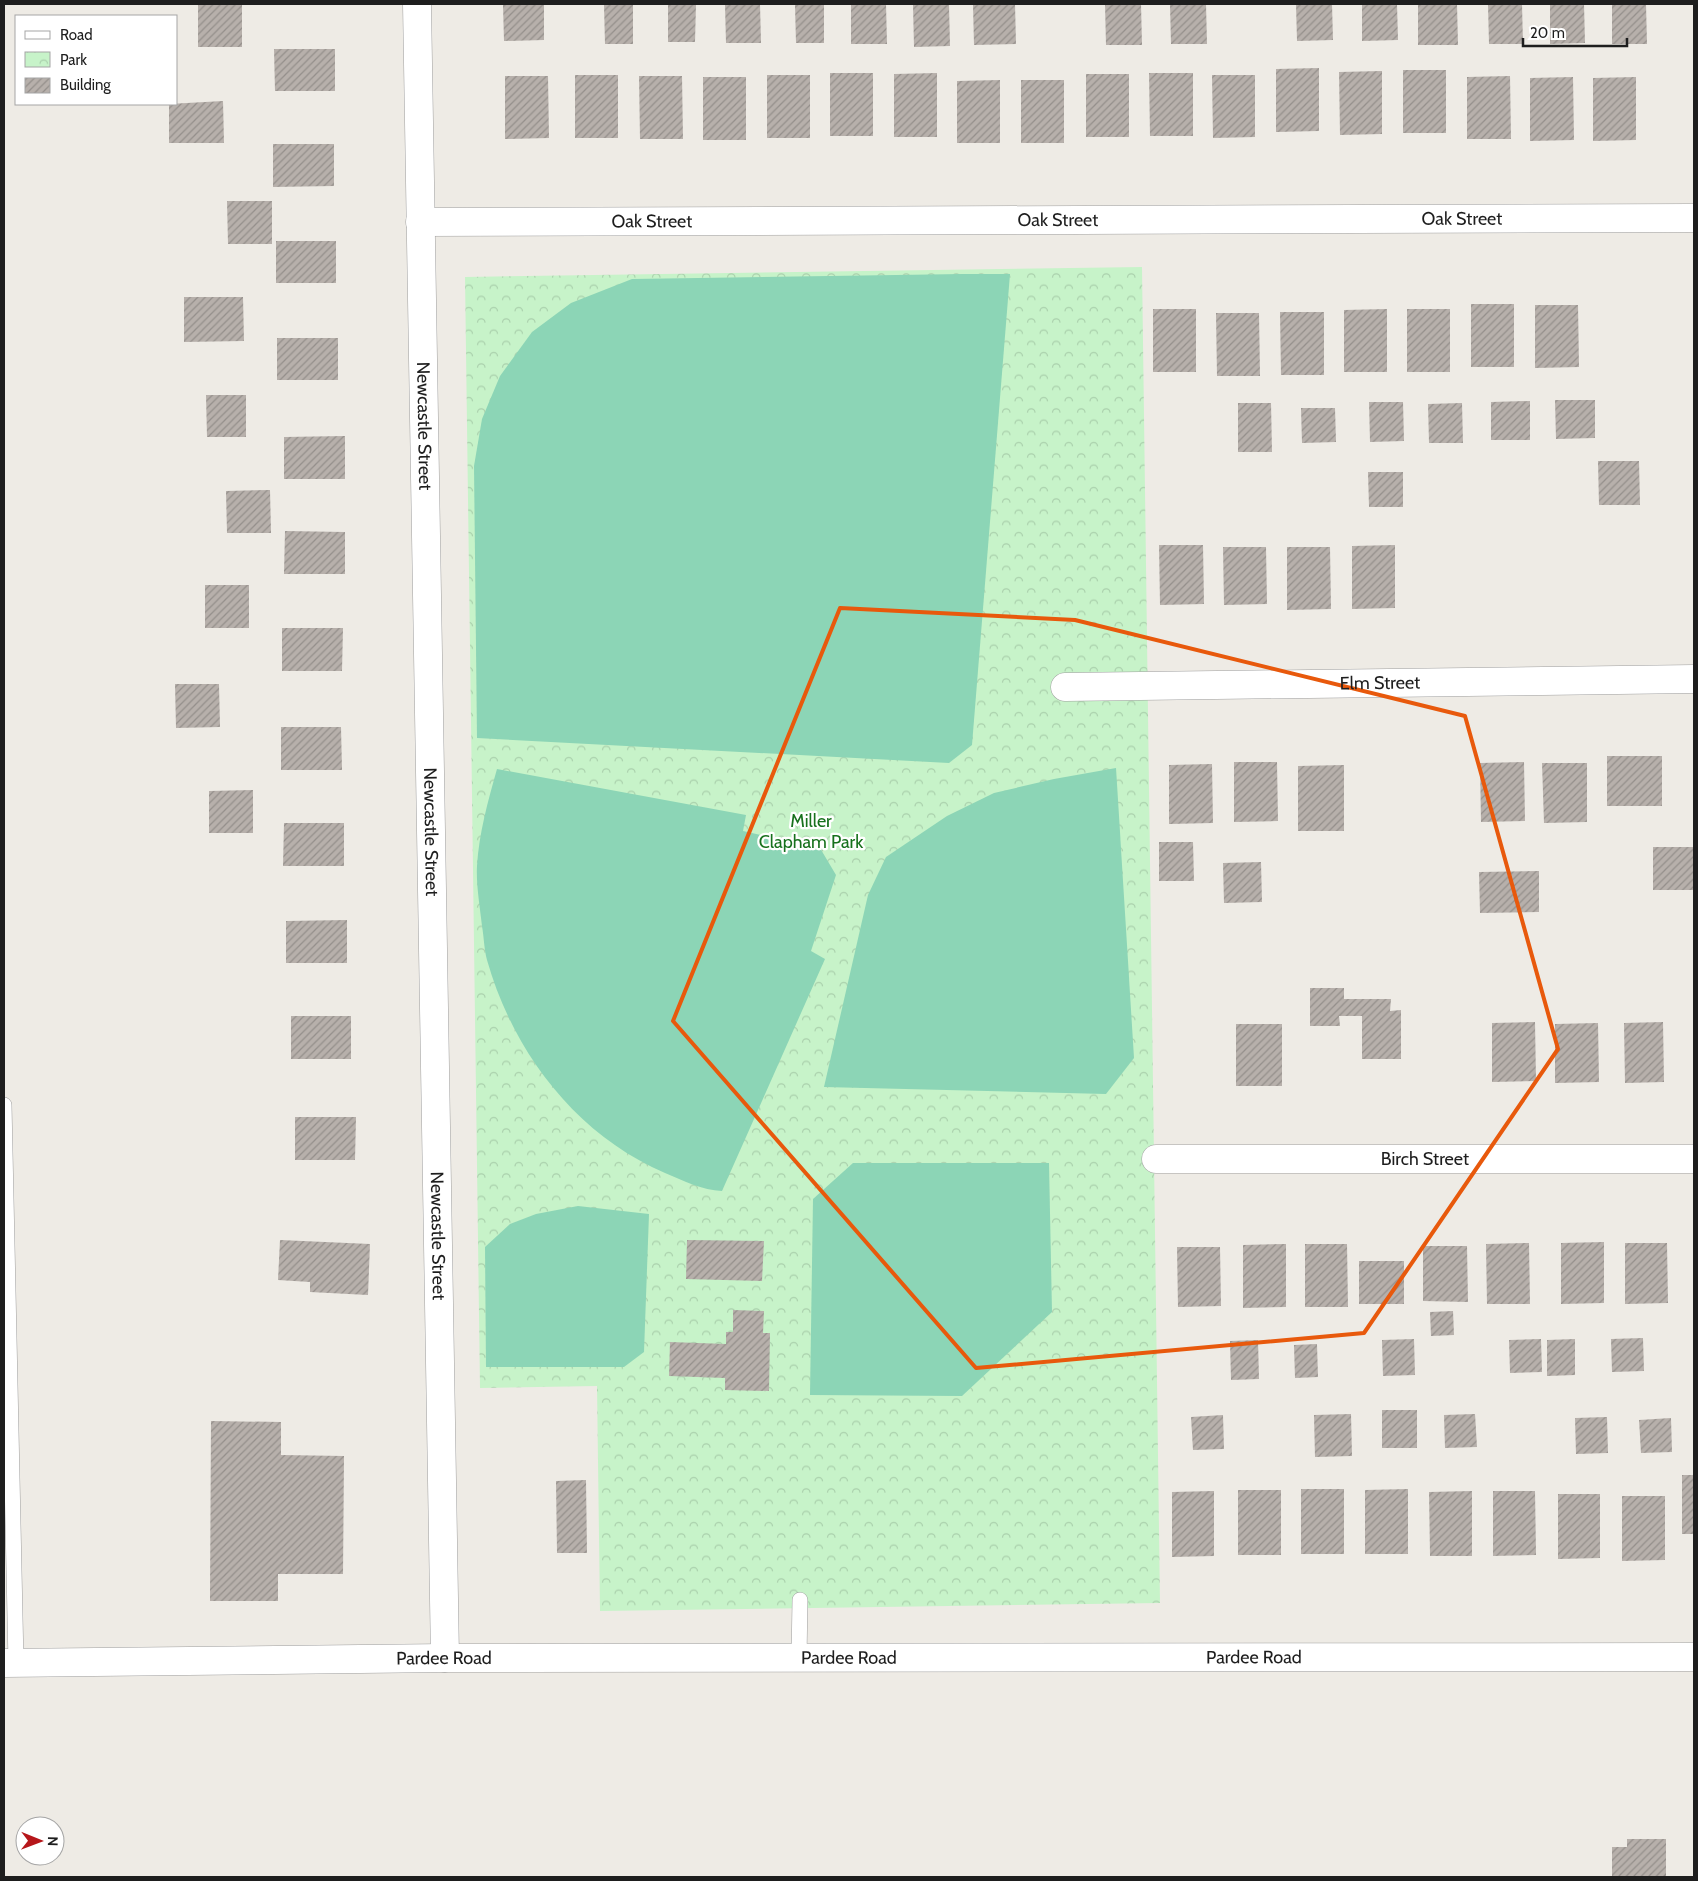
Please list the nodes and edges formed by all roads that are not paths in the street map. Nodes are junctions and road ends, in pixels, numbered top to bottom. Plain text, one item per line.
1 (417, 4) edge
2 (1694, 218) edge
3 (420, 222) junction
4 (1694, 680) edge
5 (1065, 687) dead end
6 (4, 1105) edge
7 (1156, 1159) dead end
8 (1694, 1159) edge
9 (800, 1600) dead end
10 (1694, 1657) edge
11 (445, 1658) junction
12 (799, 1658) junction
13 (10, 1663) edge

1 - 3 street, Newcastle Street
2 - 3 street, Oak Street
3 - 11 street, Newcastle Street
4 - 5 street, Elm Street
6 - 13 lane
7 - 8 street, Birch Street
9 - 12 lane
10 - 12 street, Pardee Road
11 - 12 street, Pardee Road
11 - 13 street, Pardee Road

